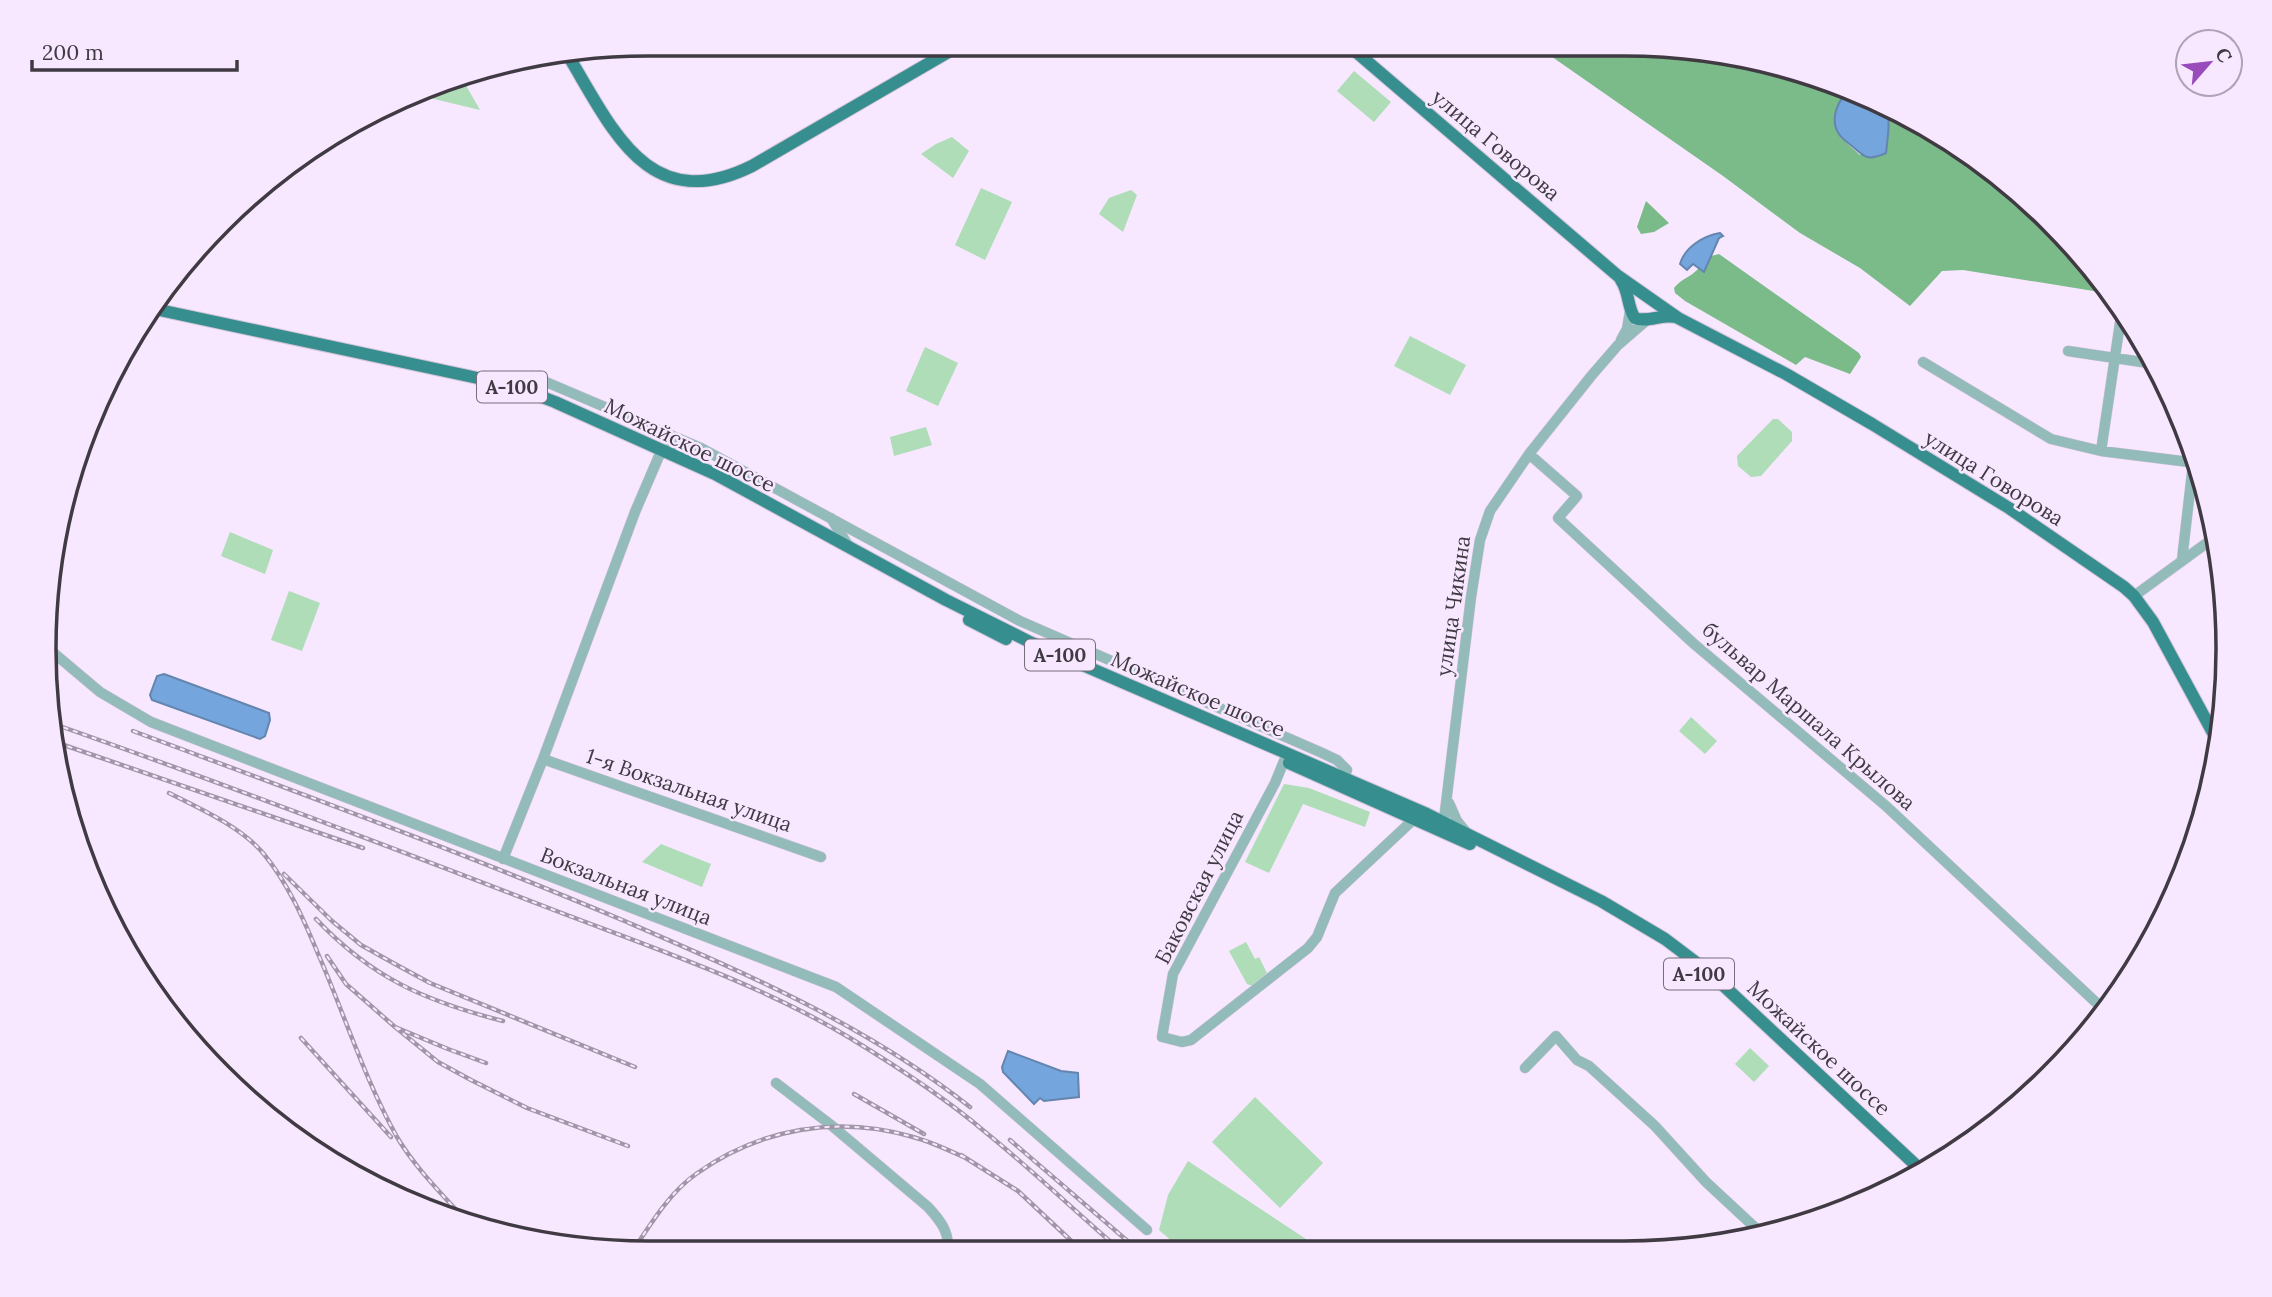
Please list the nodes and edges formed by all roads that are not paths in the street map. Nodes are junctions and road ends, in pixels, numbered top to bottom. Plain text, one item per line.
1 (941, 56) edge
2 (1362, 56) edge
3 (571, 61) edge
4 (1618, 276) junction
5 (1649, 298) junction
6 (1630, 309) junction
7 (162, 311) edge
8 (157, 318) edge
9 (1678, 318) junction
10 (1648, 319) junction
11 (2120, 325) edge
12 (1618, 345) junction
13 (2068, 351) dead end
14 (2115, 359) junction
15 (1923, 362) dead end
16 (2143, 362) edge
17 (532, 376) dead end
18 (680, 439) junction
19 (2101, 451) junction
20 (661, 453) junction
21 (1529, 454) junction
22 (2185, 459) edge
23 (2192, 480) edge
24 (830, 517) junction
25 (2207, 543) edge
26 (849, 547) junction
27 (2182, 560) junction
28 (2134, 596) junction
29 (56, 655) edge
30 (2211, 725) edge
31 (543, 759) junction
32 (1284, 761) junction
33 (1345, 774) junction
34 (1448, 799) junction
35 (1414, 819) junction
36 (1444, 827) junction
37 (1468, 834) junction
38 (821, 857) dead end
39 (503, 859) junction
40 (2098, 1004) edge
41 (1525, 1068) dead end
42 (776, 1083) dead end
43 (1915, 1165) edge
44 (1907, 1169) edge
45 (1754, 1226) edge
46 (1147, 1230) dead end
47 (948, 1241) edge

1 - 3 main road
2 - 4 main road, улица Говорова
4 - 5 main road, улица Говорова
4 - 6 main road, улица Говорова
5 - 6 main road
5 - 9 main road, улица Говорова
5 - 10 main road
6 - 10 main road, улица Говорова
6 - 12 street, улица Чикина
7 - 20 main road, Можайское шоссе / А-100
8 - 20 main road, Можайское шоссе / А-100
9 - 10 main road, улица Говорова
9 - 28 main road, улица Говорова
10 - 12 street, улица Чикина
11 - 14 street
12 - 21 street, улица Чикина
13 - 14 street
14 - 16 street
14 - 19 street
15 - 19 street
17 - 18 street
18 - 20 street
18 - 24 street
19 - 22 street
20 - 26 main road, Можайское шоссе / А-100
20 - 31 street
20 - 32 main road, Можайское шоссе / А-100
21 - 34 street, улица Чикина
21 - 40 street, бульвар Маршала Крылова
23 - 27 street
24 - 26 street
24 - 33 street
25 - 27 street
26 - 33 main road, Можайское шоссе / А-100
27 - 28 street
28 - 30 main road, улица Говорова
29 - 39 street, Вокзальная улица
31 - 38 street, 1-я Вокзальная улица
31 - 39 street
32 - 35 main road, Можайское шоссе / А-100
32 - 35 street, Баковская улица
33 - 36 main road, Можайское шоссе / А-100
34 - 36 street, улица Чикина
34 - 37 street
35 - 36 main road, Можайское шоссе / А-100
36 - 37 main road, Можайское шоссе / А-100
36 - 44 main road, Можайское шоссе / А-100
37 - 43 main road, Можайское шоссе / А-100
39 - 46 street, Вокзальная улица
41 - 45 street
42 - 47 street

